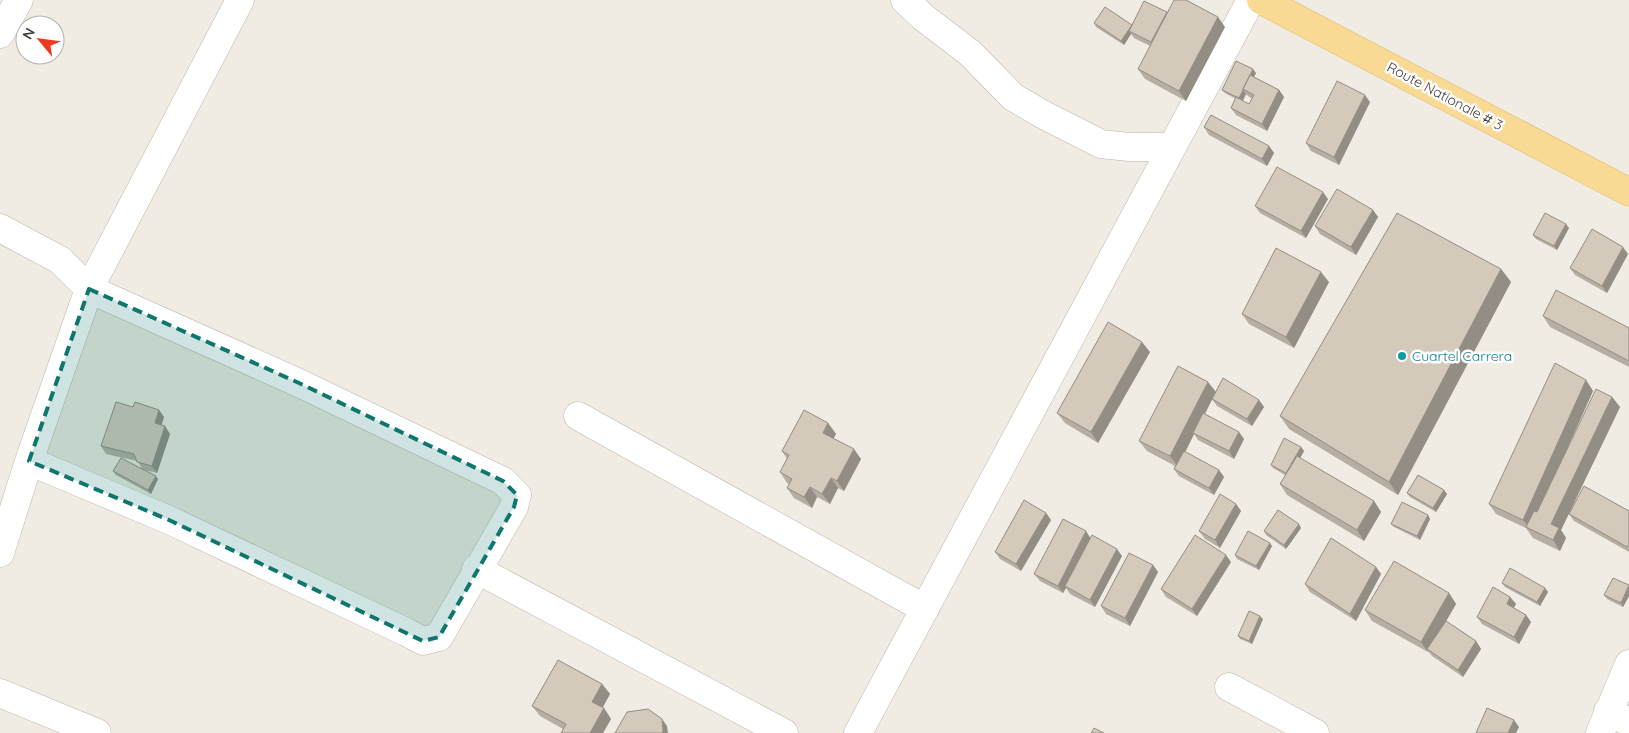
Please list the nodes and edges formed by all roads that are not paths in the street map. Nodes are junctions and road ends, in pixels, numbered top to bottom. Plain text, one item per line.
1 (19, 0) edge
2 (240, 0) edge
3 (905, 0) edge
4 (1251, 0) edge
5 (1260, 0) edge
6 (0, 34) edge
7 (1172, 147) junction
8 (1629, 192) edge
9 (0, 228) edge
10 (89, 290) junction
11 (578, 416) dead end
12 (29, 461) junction
13 (0, 553) edge
14 (476, 569) junction
15 (925, 609) junction
16 (1629, 664) edge
17 (1229, 687) dead end
18 (0, 693) edge
19 (1612, 722) edge
20 (863, 731) edge
21 (97, 733) edge
22 (784, 733) edge
23 (1315, 733) edge

1 - 6 street
2 - 10 street
3 - 7 street
4 - 7 street
5 - 8 main road, Route Nationale # 3
7 - 15 street
9 - 10 street
10 - 12 street
10 - 14 street
11 - 15 street
12 - 13 street
12 - 14 street
14 - 22 street
15 - 20 street
16 - 19 street
17 - 23 street
18 - 21 street

